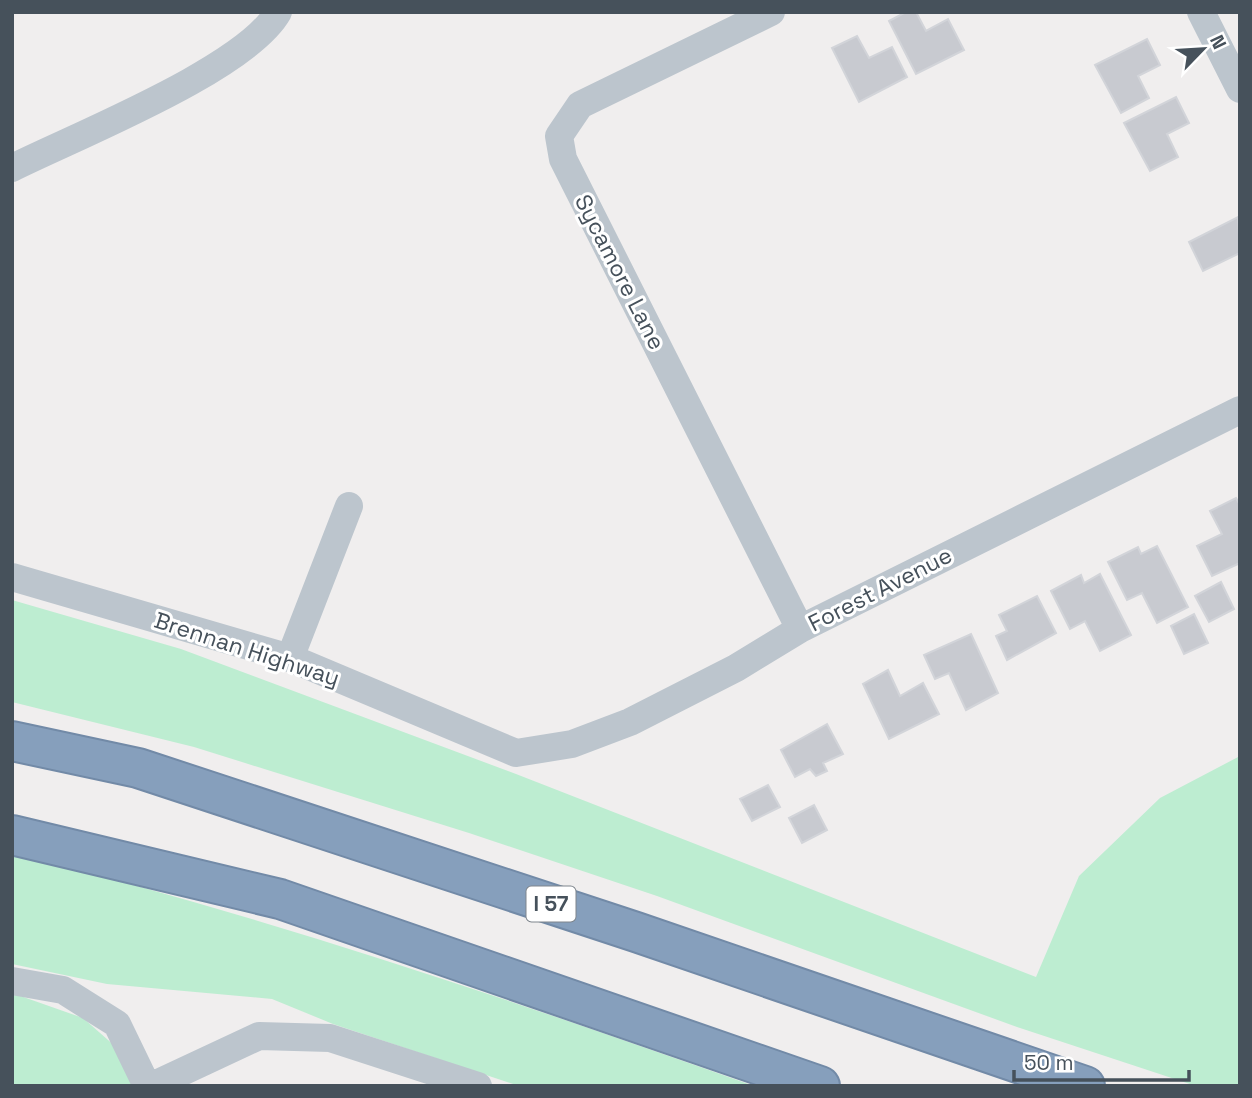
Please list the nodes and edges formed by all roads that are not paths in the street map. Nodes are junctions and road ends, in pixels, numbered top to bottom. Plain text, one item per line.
1 (278, 12) edge
2 (771, 12) edge
3 (1201, 12) edge
4 (1240, 89) edge
5 (12, 168) edge
6 (1240, 410) edge
7 (349, 506) dead end
8 (12, 577) edge
9 (800, 629) junction
10 (290, 658) junction
11 (12, 741) edge
12 (516, 753) joint
13 (12, 835) edge
14 (12, 981) edge
15 (150, 1086) edge
16 (478, 1086) edge
17 (820, 1086) edge
18 (1085, 1086) edge

1 - 5 street
2 - 9 street, Sycamore Lane
3 - 4 street
6 - 9 street, Forest Avenue
7 - 10 street
8 - 10 street, Brennan Highway
9 - 12 street, Forest Avenue
10 - 12 street, Brennan Highway
11 - 18 highway, I 57
13 - 17 highway
14 - 15 street
15 - 16 street

